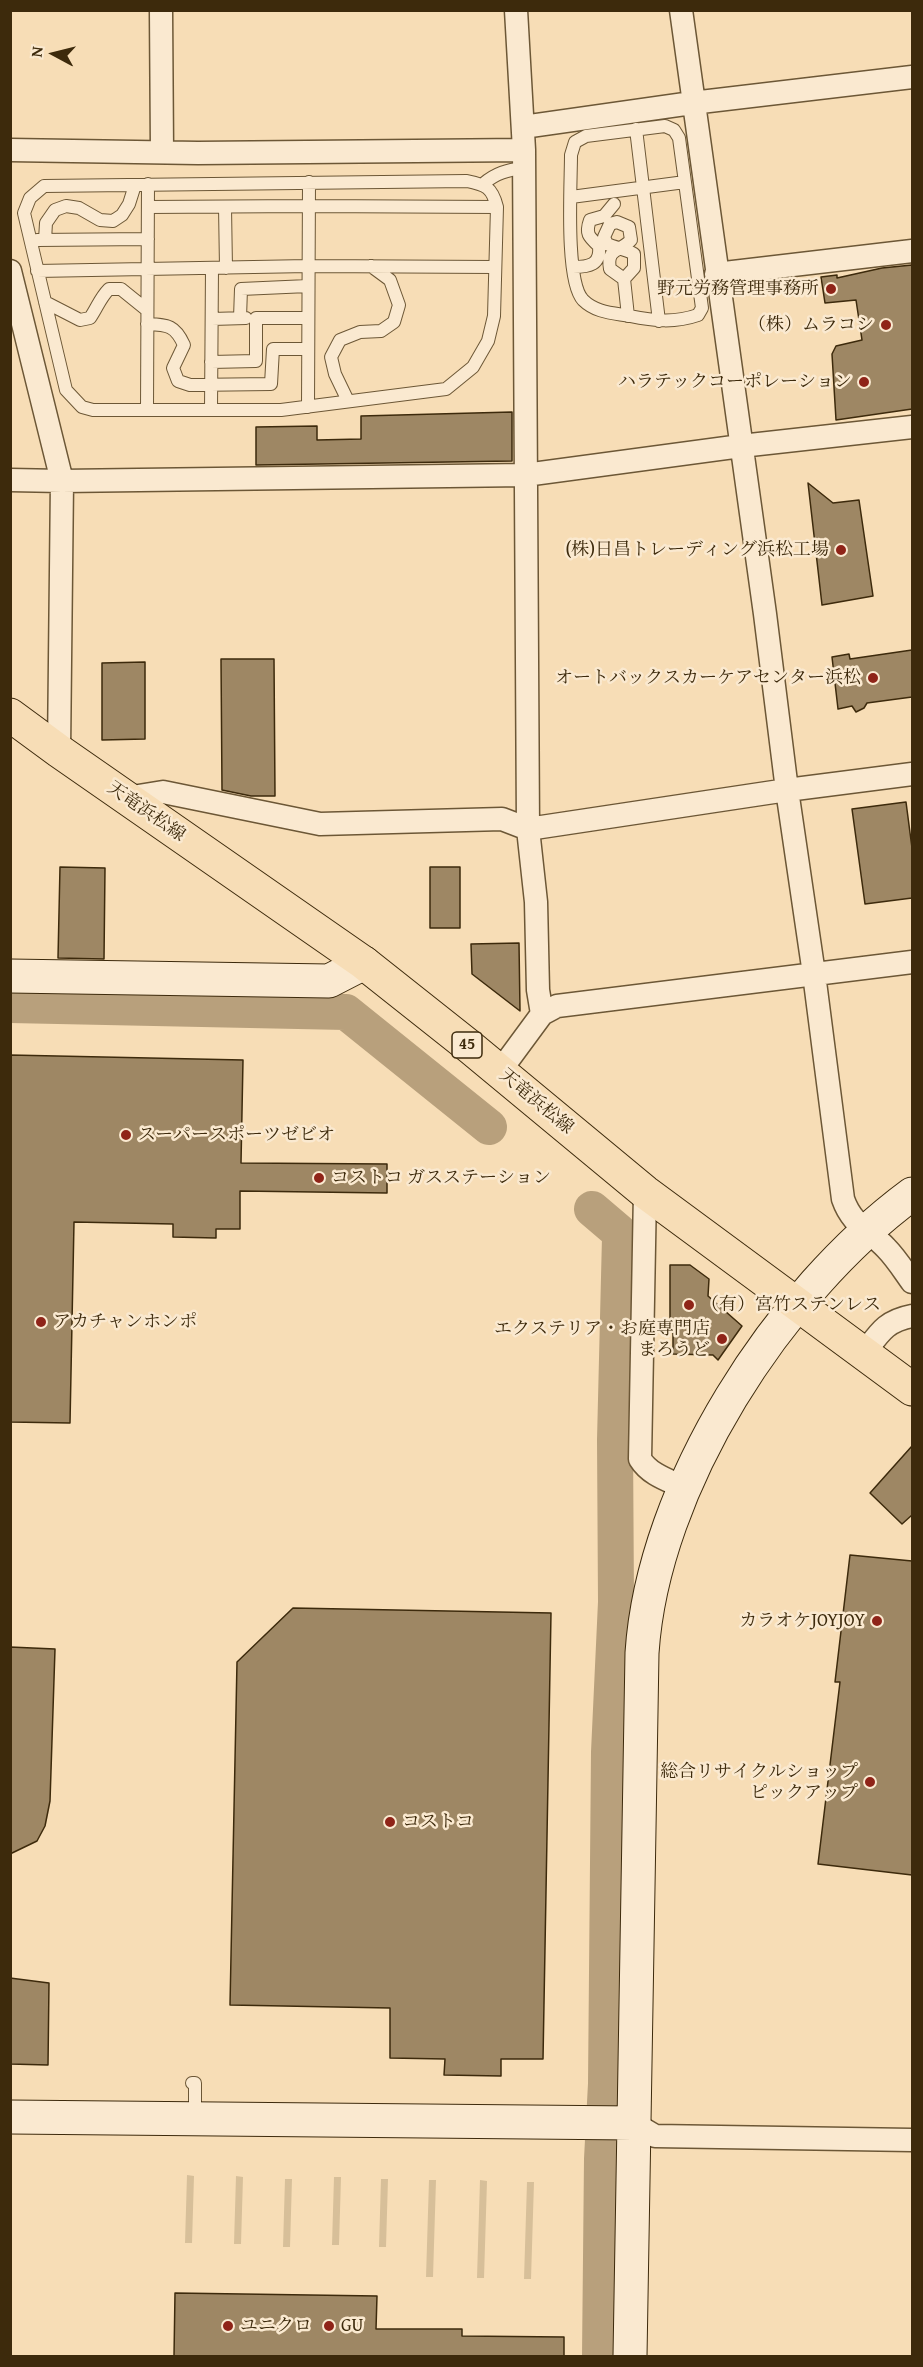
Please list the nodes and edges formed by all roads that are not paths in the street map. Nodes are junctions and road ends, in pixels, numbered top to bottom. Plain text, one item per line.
1 (161, 10) edge
2 (516, 10) edge
3 (681, 10) edge
4 (912, 77) edge
5 (692, 104) junction
6 (523, 127) junction
7 (636, 129) junction
8 (10, 150) edge
9 (162, 152) junction
10 (524, 159) junction
11 (685, 182) junction
12 (309, 183) junction
13 (148, 184) junction
14 (483, 184) junction
15 (135, 185) junction
16 (643, 187) junction
17 (571, 197) junction
18 (614, 198) junction
19 (308, 206) junction
20 (148, 207) junction
21 (225, 207) junction
22 (496, 207) junction
23 (617, 222) junction
24 (148, 239) junction
25 (45, 240) junction
26 (30, 241) junction
27 (619, 249) junction
28 (912, 251) edge
29 (308, 266) junction
30 (371, 266) junction
31 (495, 267) junction
32 (573, 267) junction
33 (212, 268) junction
34 (226, 268) junction
35 (148, 269) junction
36 (10, 271) edge
37 (37, 271) junction
38 (716, 274) junction
39 (624, 279) junction
40 (308, 286) junction
41 (45, 302) junction
42 (147, 310) junction
43 (628, 316) junction
44 (240, 318) junction
45 (256, 318) junction
46 (308, 318) junction
47 (212, 319) junction
48 (659, 321) junction
49 (147, 324) junction
50 (308, 349) junction
51 (211, 362) junction
52 (211, 385) junction
53 (348, 401) junction
54 (308, 407) junction
55 (147, 410) junction
56 (211, 410) junction
57 (912, 427) edge
58 (741, 446) junction
59 (525, 475) junction
60 (10, 480) edge
61 (62, 482) junction
62 (10, 715) edge
63 (58, 751) junction
64 (912, 774) edge
65 (787, 790) junction
66 (126, 798) junction
67 (528, 829) junction
68 (912, 962) edge
69 (364, 963) junction
70 (814, 974) junction
71 (10, 976) edge
72 (542, 1014) junction
73 (500, 1071) junction
74 (645, 1192) junction
75 (912, 1194) edge
76 (865, 1231) junction
77 (912, 1282) edge
78 (798, 1304) junction
79 (912, 1316) edge
80 (865, 1352) junction
81 (912, 1389) edge
82 (685, 1488) junction
83 (192, 2083) dead end
84 (10, 2117) edge
85 (195, 2119) junction
86 (613, 2123) junction
87 (912, 2139) edge
88 (630, 2356) edge

1 - 9 street
2 - 6 street
3 - 5 street
4 - 5 street
5 - 6 street
5 - 38 street
6 - 10 street
7 - 11 lane
7 - 16 lane
7 - 17 lane
8 - 9 street
9 - 10 street
10 - 14 lane
10 - 59 street
11 - 16 lane
11 - 48 lane
12 - 13 lane
12 - 14 lane
12 - 19 lane
13 - 15 lane
13 - 20 lane
14 - 22 lane
15 - 25 lane
15 - 26 lane
16 - 18 lane
16 - 48 lane
17 - 18 lane
17 - 32 lane
18 - 23 lane
18 - 32 lane
19 - 21 lane
19 - 22 lane
19 - 29 lane
20 - 21 lane
20 - 24 lane
21 - 34 lane
22 - 31 lane
23 - 27 lane
23 - 27 lane
24 - 25 lane
24 - 35 lane
25 - 26 lane
26 - 37 lane
27 - 39 lane
27 - 39 lane
28 - 38 street
29 - 30 lane
29 - 34 lane
29 - 40 lane
30 - 31 lane
30 - 53 lane
31 - 53 lane
32 - 43 lane
33 - 34 lane
33 - 35 lane
33 - 47 lane
35 - 37 lane
35 - 42 lane
36 - 61 street
37 - 41 lane
38 - 58 street
39 - 43 lane
40 - 44 lane
40 - 46 lane
41 - 42 lane
41 - 55 lane
42 - 49 lane
43 - 48 lane
44 - 45 lane
44 - 47 lane
45 - 46 lane
45 - 51 lane
46 - 50 lane
47 - 51 lane
49 - 52 lane
49 - 55 lane
50 - 52 lane
50 - 54 lane
51 - 52 lane
52 - 56 lane
53 - 54 lane
54 - 56 lane
55 - 56 lane
57 - 58 street
58 - 59 street
58 - 65 street
59 - 61 street
59 - 67 street
60 - 61 street
61 - 63 street
62 - 63 main road, 天竜浜松線 / 45
63 - 66 main road, 天竜浜松線 / 45
64 - 65 street
65 - 67 street
65 - 70 street
66 - 67 street
66 - 69 main road, 天竜浜松線 / 45
67 - 72 street
68 - 70 street
69 - 71 street
69 - 73 main road, 天竜浜松線 / 45
70 - 72 street
70 - 76 street
72 - 73 street
73 - 74 main road, 天竜浜松線 / 45
74 - 78 main road, 天竜浜松線 / 45
74 - 82 street
75 - 76 street
76 - 77 street
76 - 78 street
78 - 80 main road, 天竜浜松線 / 45
78 - 82 street
79 - 80 street
80 - 81 main road, 天竜浜松線 / 45
82 - 86 street
83 - 85 lane
84 - 85 street
85 - 86 street
86 - 87 street
86 - 88 street

